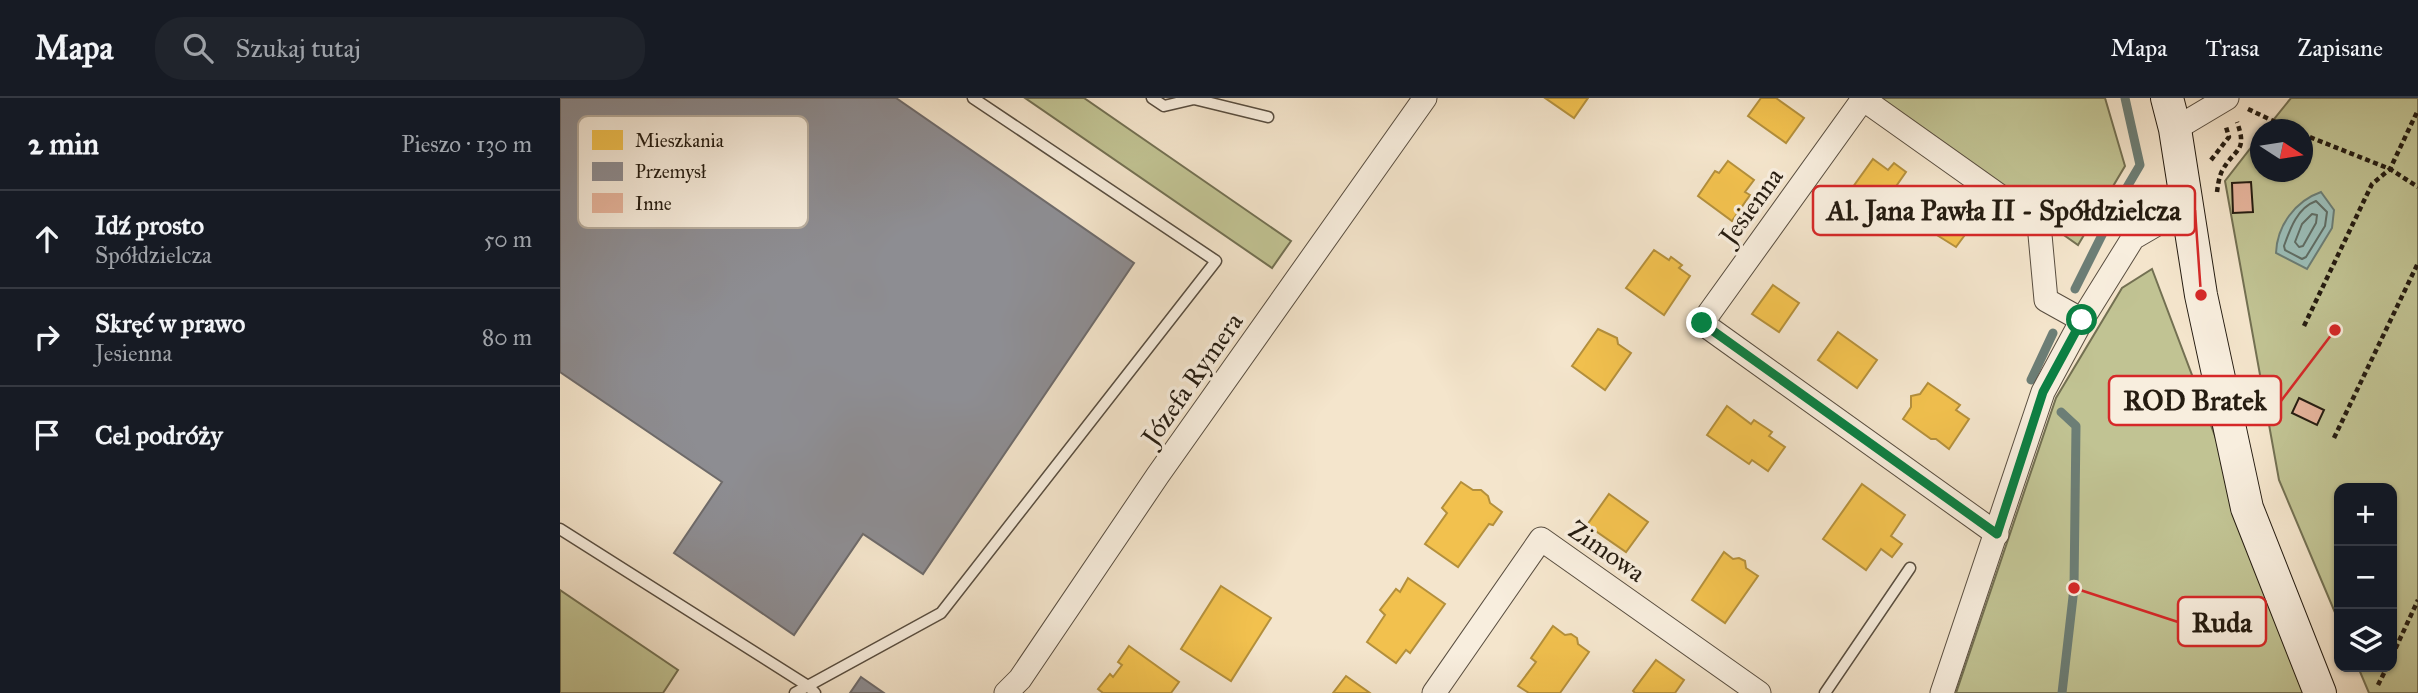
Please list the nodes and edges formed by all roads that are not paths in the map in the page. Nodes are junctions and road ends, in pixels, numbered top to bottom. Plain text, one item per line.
1 (973, 98) edge
2 (1152, 98) edge
3 (1425, 98) edge
4 (2167, 98) edge
5 (2231, 107) edge
6 (1268, 117) dead end
7 (2175, 129) junction
8 (2188, 206) junction
9 (2082, 320) junction
10 (560, 529) edge
11 (1997, 534) junction
12 (1910, 568) dead end
13 (812, 689) edge
14 (795, 693) edge
15 (1006, 693) edge
16 (1434, 693) edge
17 (1759, 693) edge
18 (1825, 693) edge
19 (1942, 693) edge
20 (2320, 693) edge

1 - 13 lane
2 - 6 lane
3 - 15 street, Józefa Rymera
4 - 7 street
5 - 7 street
7 - 8 street
8 - 9 street
8 - 20 street
9 - 11 street
9 - 11 street, Jesienna
10 - 13 lane
11 - 19 street
12 - 18 lane
13 - 14 lane
16 - 17 street, Zimowa

